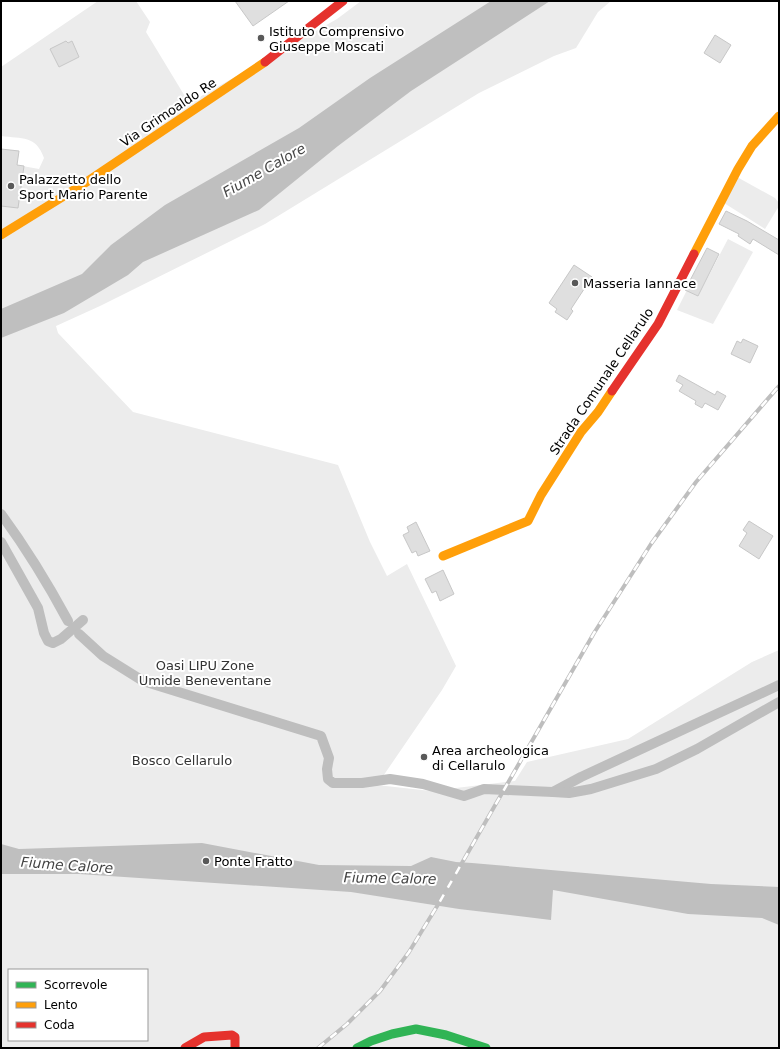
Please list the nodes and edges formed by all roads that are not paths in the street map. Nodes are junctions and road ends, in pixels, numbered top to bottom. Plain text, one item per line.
1 (343, 1) edge
2 (779, 116) edge
3 (1, 234) edge
4 (1, 514) edge
5 (1, 542) edge
6 (443, 556) dead end
7 (83, 620) dead end
8 (68, 621) dead end
9 (79, 634) dead end
10 (779, 685) edge
11 (779, 702) edge
12 (553, 792) junction
13 (185, 1048) edge
14 (235, 1048) edge
15 (357, 1048) edge
16 (486, 1048) edge

1 - 3 street, Via Grimoaldo Re
2 - 6 street, Strada Comunale Cellarulo
4 - 8 street
5 - 7 street
9 - 12 street
10 - 12 street
11 - 12 street
13 - 14 street
15 - 16 street

